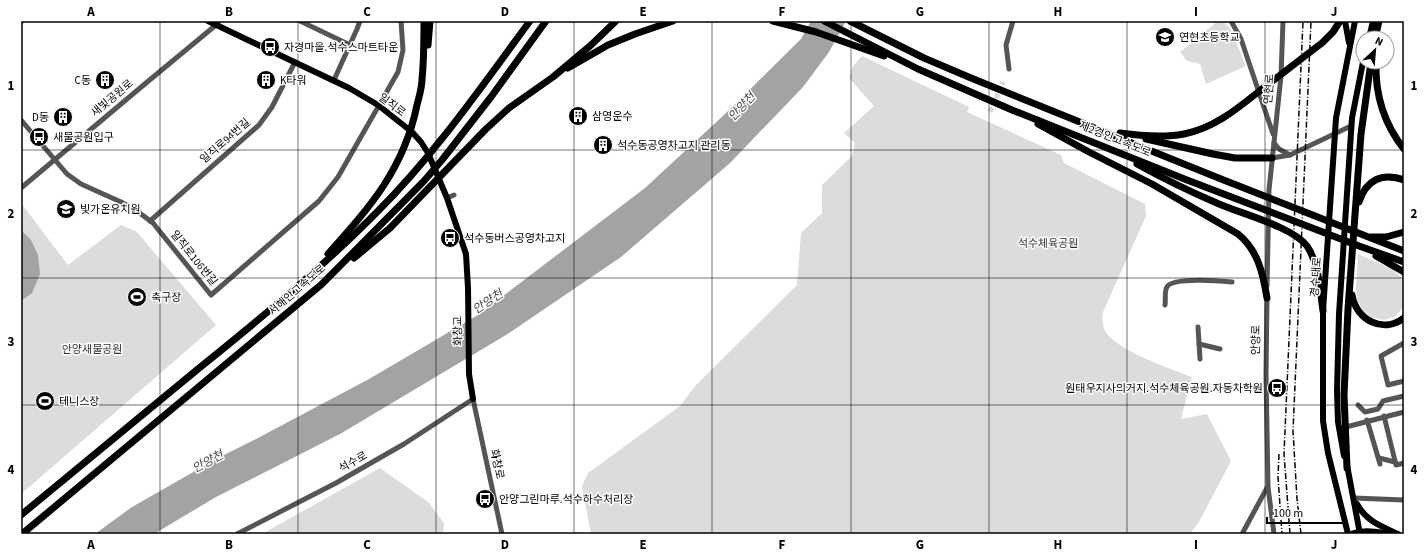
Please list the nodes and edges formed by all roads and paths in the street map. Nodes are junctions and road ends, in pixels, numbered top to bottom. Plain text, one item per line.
1 (208, 21) edge
2 (300, 21) edge
3 (360, 21) edge
4 (401, 21) edge
5 (424, 21) edge
6 (430, 21) edge
7 (530, 21) edge
8 (546, 21) edge
9 (616, 21) edge
10 (673, 21) edge
11 (773, 21) edge
12 (824, 21) edge
13 (850, 21) edge
14 (1013, 21) edge
15 (1231, 21) edge
16 (1283, 21) edge
17 (1340, 21) edge
18 (1345, 21) edge
19 (1355, 21) edge
20 (218, 23) edge
21 (350, 45) junction
22 (1349, 46) junction
23 (295, 62) junction
24 (918, 69) junction
25 (1009, 69) dead end
26 (1361, 70) edge
27 (1370, 70) edge
28 (1376, 70) edge
29 (1281, 76) junction
30 (553, 77) junction
31 (334, 80) junction
32 (422, 80) junction
33 (1257, 86) junction
34 (378, 105) junction
35 (1012, 110) junction
36 (1065, 117) junction
37 (21, 120) edge
38 (1352, 126) junction
39 (1120, 133) junction
40 (1335, 133) junction
41 (1274, 135) junction
42 (1274, 143) junction
43 (1404, 149) edge
44 (1112, 150) junction
45 (1290, 155) junction
46 (1272, 158) junction
47 (56, 159) junction
48 (1404, 180) edge
49 (21, 188) edge
50 (454, 195) dead end
51 (447, 198) junction
52 (1356, 216) junction
53 (150, 221) junction
54 (1404, 232) edge
55 (1359, 234) junction
56 (1359, 246) junction
57 (1404, 251) edge
58 (1404, 262) edge
59 (1404, 272) edge
60 (310, 274) junction
61 (1232, 282) dead end
62 (1350, 283) junction
63 (322, 284) junction
64 (468, 288) joint
65 (1267, 298) junction
66 (1165, 305) dead end
67 (1323, 311) junction
68 (1404, 318) edge
69 (1198, 327) dead end
70 (1404, 342) edge
71 (1199, 344) junction
72 (1220, 349) dead end
73 (1200, 359) dead end
74 (1404, 382) edge
75 (1404, 396) edge
76 (473, 399) junction
77 (1358, 405) dead end
78 (1404, 412) edge
79 (1384, 416) junction
80 (1367, 420) junction
81 (1346, 427) junction
82 (1396, 462) junction
83 (1404, 463) edge
84 (1347, 468) junction
85 (1268, 486) junction
86 (1354, 498) junction
87 (1404, 500) edge
88 (21, 515) edge
89 (1360, 532) edge
90 (22, 534) edge
91 (237, 534) edge
92 (502, 534) edge
93 (1242, 534) edge
94 (1274, 534) edge
95 (1350, 534) edge
96 (1390, 534) edge
97 (1398, 534) edge

1 - 20 main road, 일직로
2 - 21 street
3 - 21 street
4 - 34 street
5 - 32 highway
6 - 32 highway
7 - 60 highway, 서해안고속도로
8 - 63 highway, 서해안고속도로
9 - 30 highway
10 - 30 highway
11 - 24 highway
12 - 24 highway, 제2경인고속도로
13 - 36 highway, 제2경인고속도로
14 - 25 street
15 - 33 street
16 - 29 street, 연현로
17 - 39 highway
18 - 22 main road
19 - 22 main road, 경수대로
20 - 23 main road, 일직로
20 - 47 street, 새빛공원로
21 - 31 street
22 - 40 main road, 경수대로
23 - 31 main road, 일직로
23 - 53 street, 일직로94번길
24 - 35 highway, 제2경인고속도로
26 - 38 main road
27 - 52 highway
28 - 43 highway
29 - 33 street
29 - 41 street, 연현로
30 - 63 highway
31 - 34 main road, 일직로
32 - 60 highway
33 - 41 street
34 - 51 main road, 일직로
34 - 53 street, 일직로106번길
35 - 44 highway, 제2경인고속도로
35 - 65 highway
36 - 39 highway
36 - 55 highway, 제2경인고속도로
37 - 47 street, 일직로106번길
38 - 40 street
38 - 84 main road
39 - 46 highway
40 - 45 street
40 - 67 main road, 경수대로
41 - 42 street, 연현로
42 - 45 street
42 - 46 street, 연현로
44 - 56 highway, 제2경인고속도로
44 - 67 highway
45 - 46 street
46 - 65 street, 안양로
47 - 49 street, 새빛공원로
47 - 53 street, 일직로106번길
48 - 52 highway
50 - 51 street
51 - 64 main road, 일직로
52 - 62 highway
54 - 55 highway
55 - 57 highway, 제2경인고속도로
56 - 58 highway, 제2경인고속도로
56 - 59 highway
60 - 88 highway, 서해안고속도로
61 - 66 street
62 - 68 highway
62 - 81 highway
63 - 90 highway, 서해안고속도로
64 - 76 main road, 화창교
65 - 85 street, 안양로
67 - 95 main road, 경수대로
69 - 71 street
70 - 74 street
71 - 72 street
71 - 73 street
75 - 77 street
76 - 91 street, 석수로
76 - 92 street, 화창로
78 - 79 street
79 - 80 street
79 - 82 street
80 - 81 street
80 - 82 street
81 - 84 highway
82 - 83 street
84 - 86 main road
85 - 93 street, 안양로
85 - 94 street
86 - 87 street
86 - 89 main road
86 - 97 main road
89 - 95 main road
89 - 96 main road

